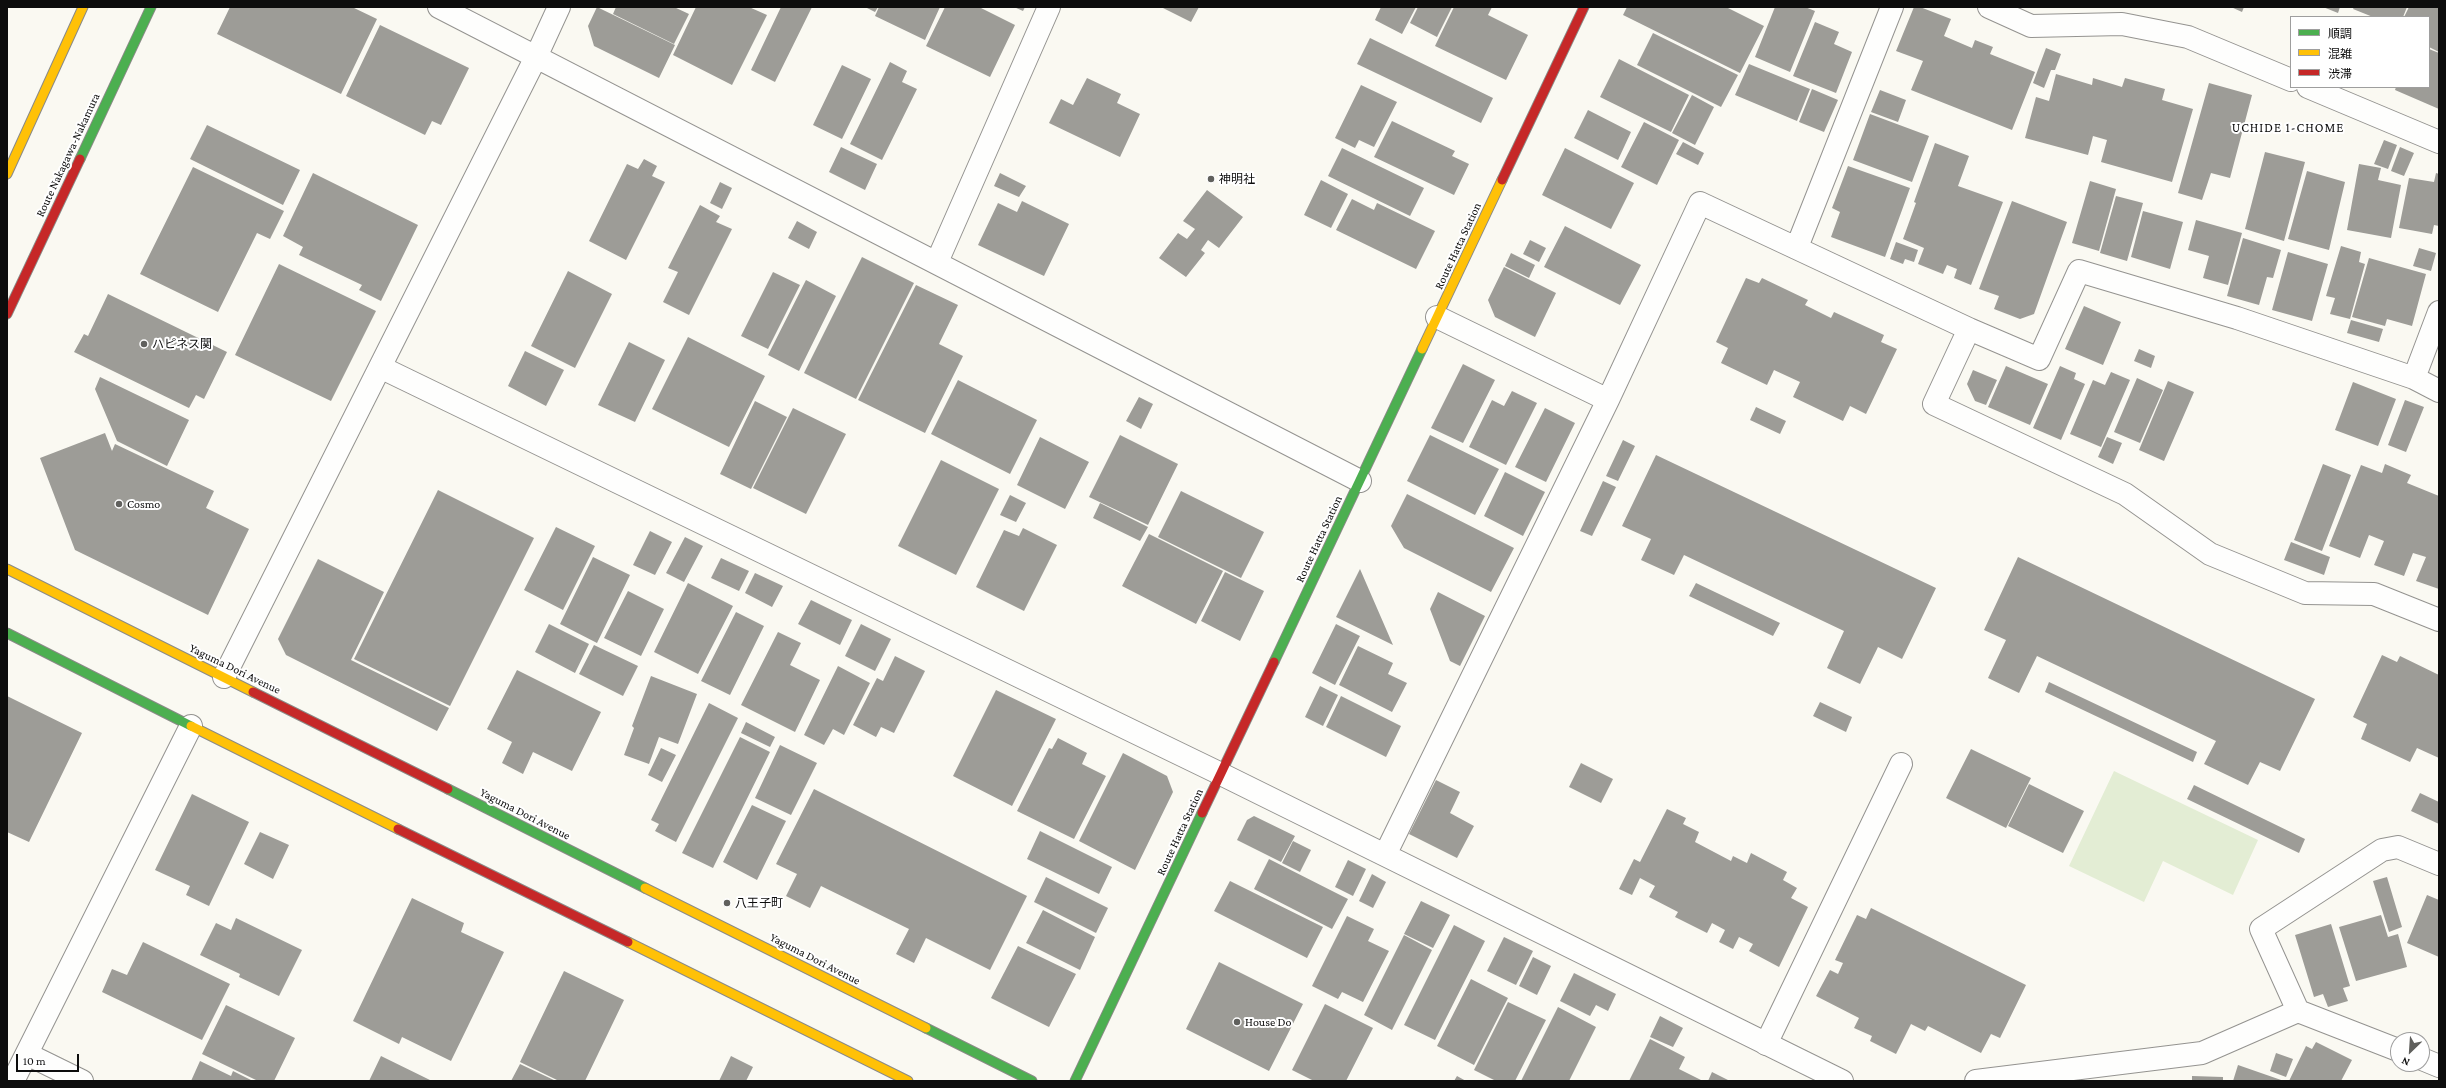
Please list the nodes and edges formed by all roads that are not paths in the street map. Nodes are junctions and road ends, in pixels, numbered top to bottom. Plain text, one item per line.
1 (83, 7) edge
2 (151, 7) edge
3 (439, 7) edge
4 (559, 7) edge
5 (1049, 7) edge
6 (1584, 7) edge
7 (1892, 7) edge
8 (1989, 7) edge
9 (2124, 15) edge
10 (536, 57) junction
11 (2290, 80) edge
12 (2310, 88) edge
13 (2439, 142) edge
14 (7, 174) edge
15 (1797, 247) junction
16 (937, 262) junction
17 (2439, 312) edge
18 (7, 314) edge
19 (1437, 317) junction
20 (1969, 329) junction
21 (380, 368) junction
22 (2414, 378) junction
23 (2439, 391) edge
24 (1608, 400) junction
25 (1360, 481) junction
26 (7, 569) edge
27 (2439, 620) edge
28 (7, 633) edge
29 (224, 677) junction
30 (191, 726) junction
31 (1901, 764) dead end
32 (1221, 774) junction
33 (1385, 855) junction
34 (2439, 864) edge
35 (2298, 1011) junction
36 (1766, 1044) junction
37 (2390, 1047) edge
38 (27, 1054) junction
39 (14, 1081) edge
40 (82, 1081) edge
41 (908, 1081) edge
42 (1032, 1081) edge
43 (1075, 1081) edge
44 (1842, 1081) edge
45 (1976, 1081) edge

1 - 14 main road
2 - 18 main road, Route Nakagawa-Nakamura
3 - 10 street
4 - 10 street
5 - 16 street
6 - 19 main road, Route Hatta Station
7 - 15 street
8 - 9 street
9 - 11 street
10 - 16 street
10 - 21 street
12 - 13 street
15 - 20 street
15 - 24 street
16 - 25 street
17 - 22 street
19 - 24 street
19 - 25 main road, Route Hatta Station
20 - 22 street
20 - 27 street
21 - 29 street
21 - 32 street
22 - 23 street
24 - 33 street
25 - 32 main road, Route Hatta Station
26 - 29 main road, Yaguma Dori Avenue
28 - 30 main road
29 - 42 main road, Yaguma Dori Avenue
30 - 38 street
30 - 41 main road
31 - 36 street
32 - 33 street
32 - 43 main road, Route Hatta Station
33 - 36 street
34 - 35 street
35 - 37 street
35 - 45 street
36 - 44 street
38 - 39 street
38 - 40 street

